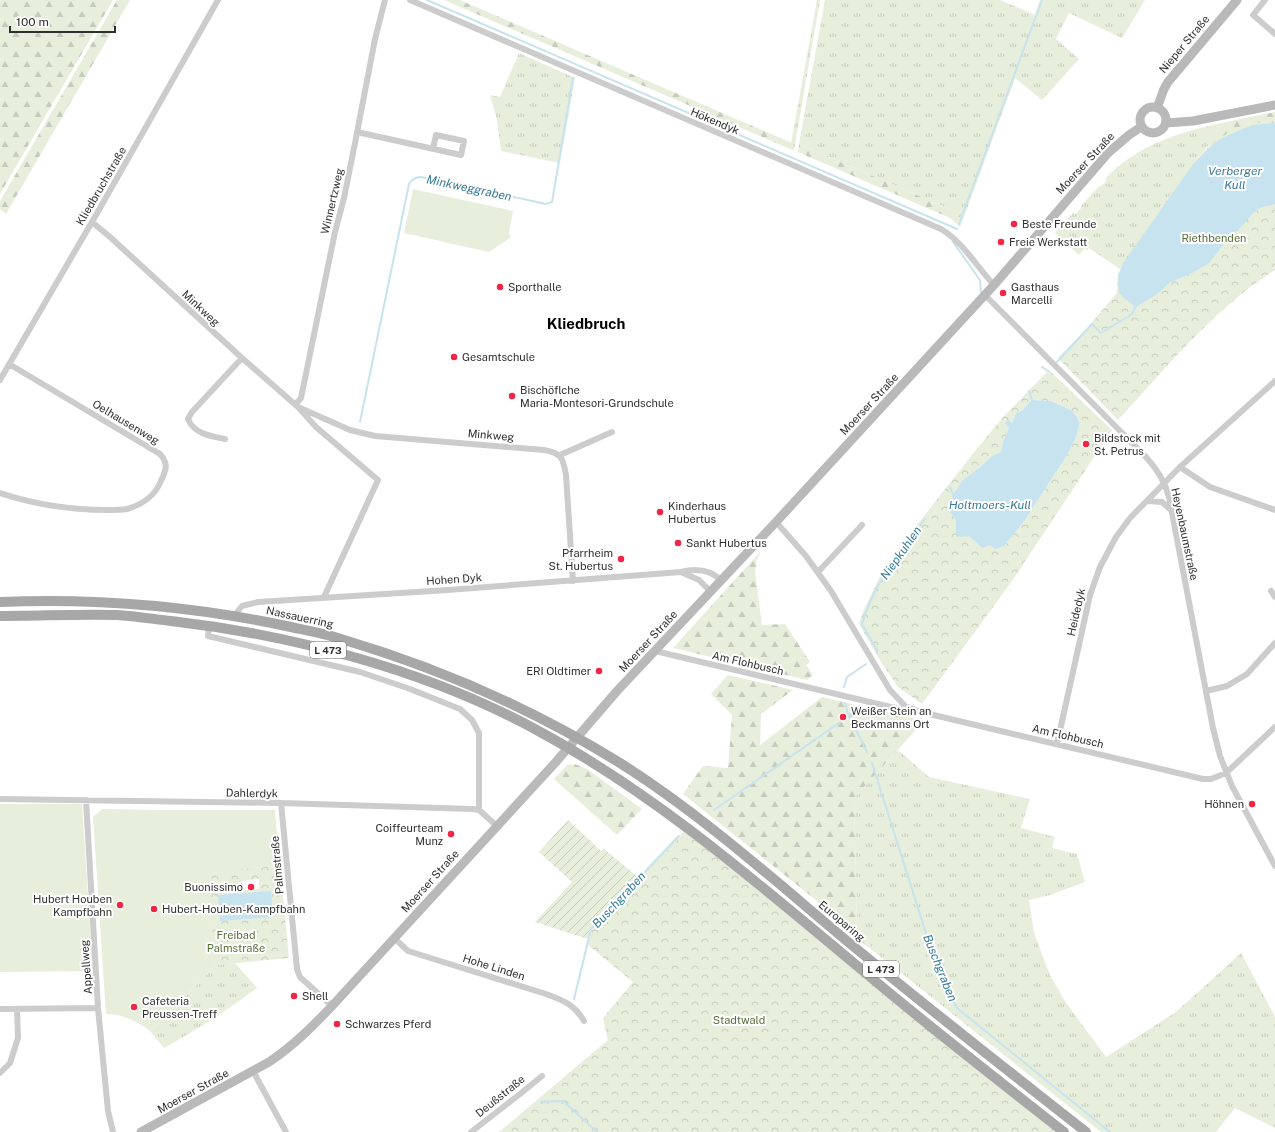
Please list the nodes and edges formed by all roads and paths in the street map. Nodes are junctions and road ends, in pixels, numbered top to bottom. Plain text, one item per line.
1 (218, 0) edge
2 (385, 0) edge
3 (410, 0) edge
4 (1237, 0) edge
5 (1265, 0) edge
6 (1275, 34) edge
7 (1275, 105) edge
8 (1157, 108) junction
9 (1166, 123) junction
10 (1141, 128) junction
11 (357, 132) junction
12 (433, 149) junction
13 (92, 222) junction
14 (994, 285) junction
15 (985, 295) junction
16 (242, 358) junction
17 (9, 364) junction
18 (0, 380) edge
19 (1275, 382) edge
20 (297, 406) junction
21 (612, 432) dead end
22 (225, 439) dead end
23 (560, 455) junction
24 (1180, 467) junction
25 (1165, 484) junction
26 (0, 493) edge
27 (1148, 501) junction
28 (1275, 510) edge
29 (1171, 511) junction
30 (776, 522) junction
31 (862, 525) dead end
32 (681, 572) junction
33 (818, 572) junction
34 (722, 580) junction
35 (573, 581) junction
36 (710, 591) junction
37 (1271, 591) dead end
38 (324, 597) junction
39 (1275, 597) edge
40 (0, 602) edge
41 (0, 616) edge
42 (234, 616) junction
43 (209, 631) junction
44 (1275, 643) edge
45 (655, 651) junction
46 (1206, 691) junction
47 (905, 706) junction
48 (1275, 727) edge
49 (576, 736) junction
50 (1057, 744) junction
51 (567, 748) junction
52 (1226, 773) junction
53 (0, 799) edge
54 (86, 800) junction
55 (281, 803) junction
56 (479, 810) junction
57 (497, 826) junction
58 (1275, 866) edge
59 (394, 938) junction
60 (332, 1006) junction
61 (98, 1008) junction
62 (0, 1009) edge
63 (17, 1009) junction
64 (584, 1021) dead end
65 (253, 1071) junction
66 (0, 1073) edge
67 (542, 1076) dead end
68 (112, 1132) edge
69 (142, 1132) edge
70 (286, 1132) edge
71 (471, 1132) edge
72 (1064, 1132) edge
73 (1086, 1132) edge

1 - 13 street, Kliedbruchstraße
2 - 11 street, Winnertzweg
3 - 14 street, Hökendyk
4 - 8 main road, Nieper Straße
5 - 6 street
7 - 9 main road
8 - 9 main road
8 - 10 main road
9 - 10 main road
10 - 14 main road, Moerser Straße
11 - 12 street
11 - 20 street, Winnertzweg
12 - 12 street
13 - 16 street, Minkweg
13 - 17 street, Kliedbruchstraße
14 - 15 main road, Moerser Straße
15 - 25 street, Heyenbaumstraße
15 - 30 main road, Moerser Straße
16 - 20 street, Minkweg
16 - 22 street
17 - 18 street, Kliedbruchstraße
17 - 26 street, Oelhausenweg
19 - 24 street, Heidedyk
20 - 23 street, Minkweg
20 - 38 street, Minkweg
21 - 23 street
23 - 35 street
24 - 25 street, Heidedyk
24 - 28 street
25 - 27 street, Heidedyk
25 - 29 street, Heyenbaumstraße
27 - 29 street
27 - 50 street, Heidedyk
29 - 46 street, Heyenbaumstraße
30 - 33 street, Am Flohbusch
30 - 34 main road, Moerser Straße
31 - 33 street
32 - 34 street, Hohen Dyk
32 - 35 street, Hohen Dyk
32 - 36 street
33 - 47 street, Am Flohbusch
34 - 36 main road, Moerser Straße
35 - 38 street, Hohen Dyk
36 - 45 main road, Moerser Straße
37 - 39 street
38 - 42 street, Hohen Dyk
40 - 42 main road, Nassauerring / L 473
41 - 43 main road, L 473
42 - 49 main road, Nassauerring / L 473
43 - 51 main road, L 473
43 - 56 street
44 - 46 street
45 - 47 street, Am Flohbusch
45 - 49 main road, Moerser Straße
46 - 52 street, Heyenbaumstraße
47 - 50 street, Am Flohbusch
48 - 52 street
49 - 51 main road, Moerser Straße
49 - 73 main road, Europaring / L 473
50 - 52 street, Am Flohbusch
51 - 57 main road, Moerser Straße
51 - 72 main road, L 473
52 - 58 street, Heyenbaumstraße
53 - 54 street, Dahlerdyk
54 - 55 street, Dahlerdyk
54 - 61 street, Appellweg
55 - 56 street, Dahlerdyk
55 - 60 street, Palmstraße
56 - 57 street
57 - 59 main road, Moerser Straße
59 - 60 main road, Moerser Straße
59 - 64 street, Hohe Linden
60 - 65 main road, Moerser Straße
61 - 63 street
61 - 68 street, Appellweg
62 - 63 street
63 - 66 street
65 - 69 main road, Moerser Straße
65 - 70 street
67 - 71 street, Deußstraße

